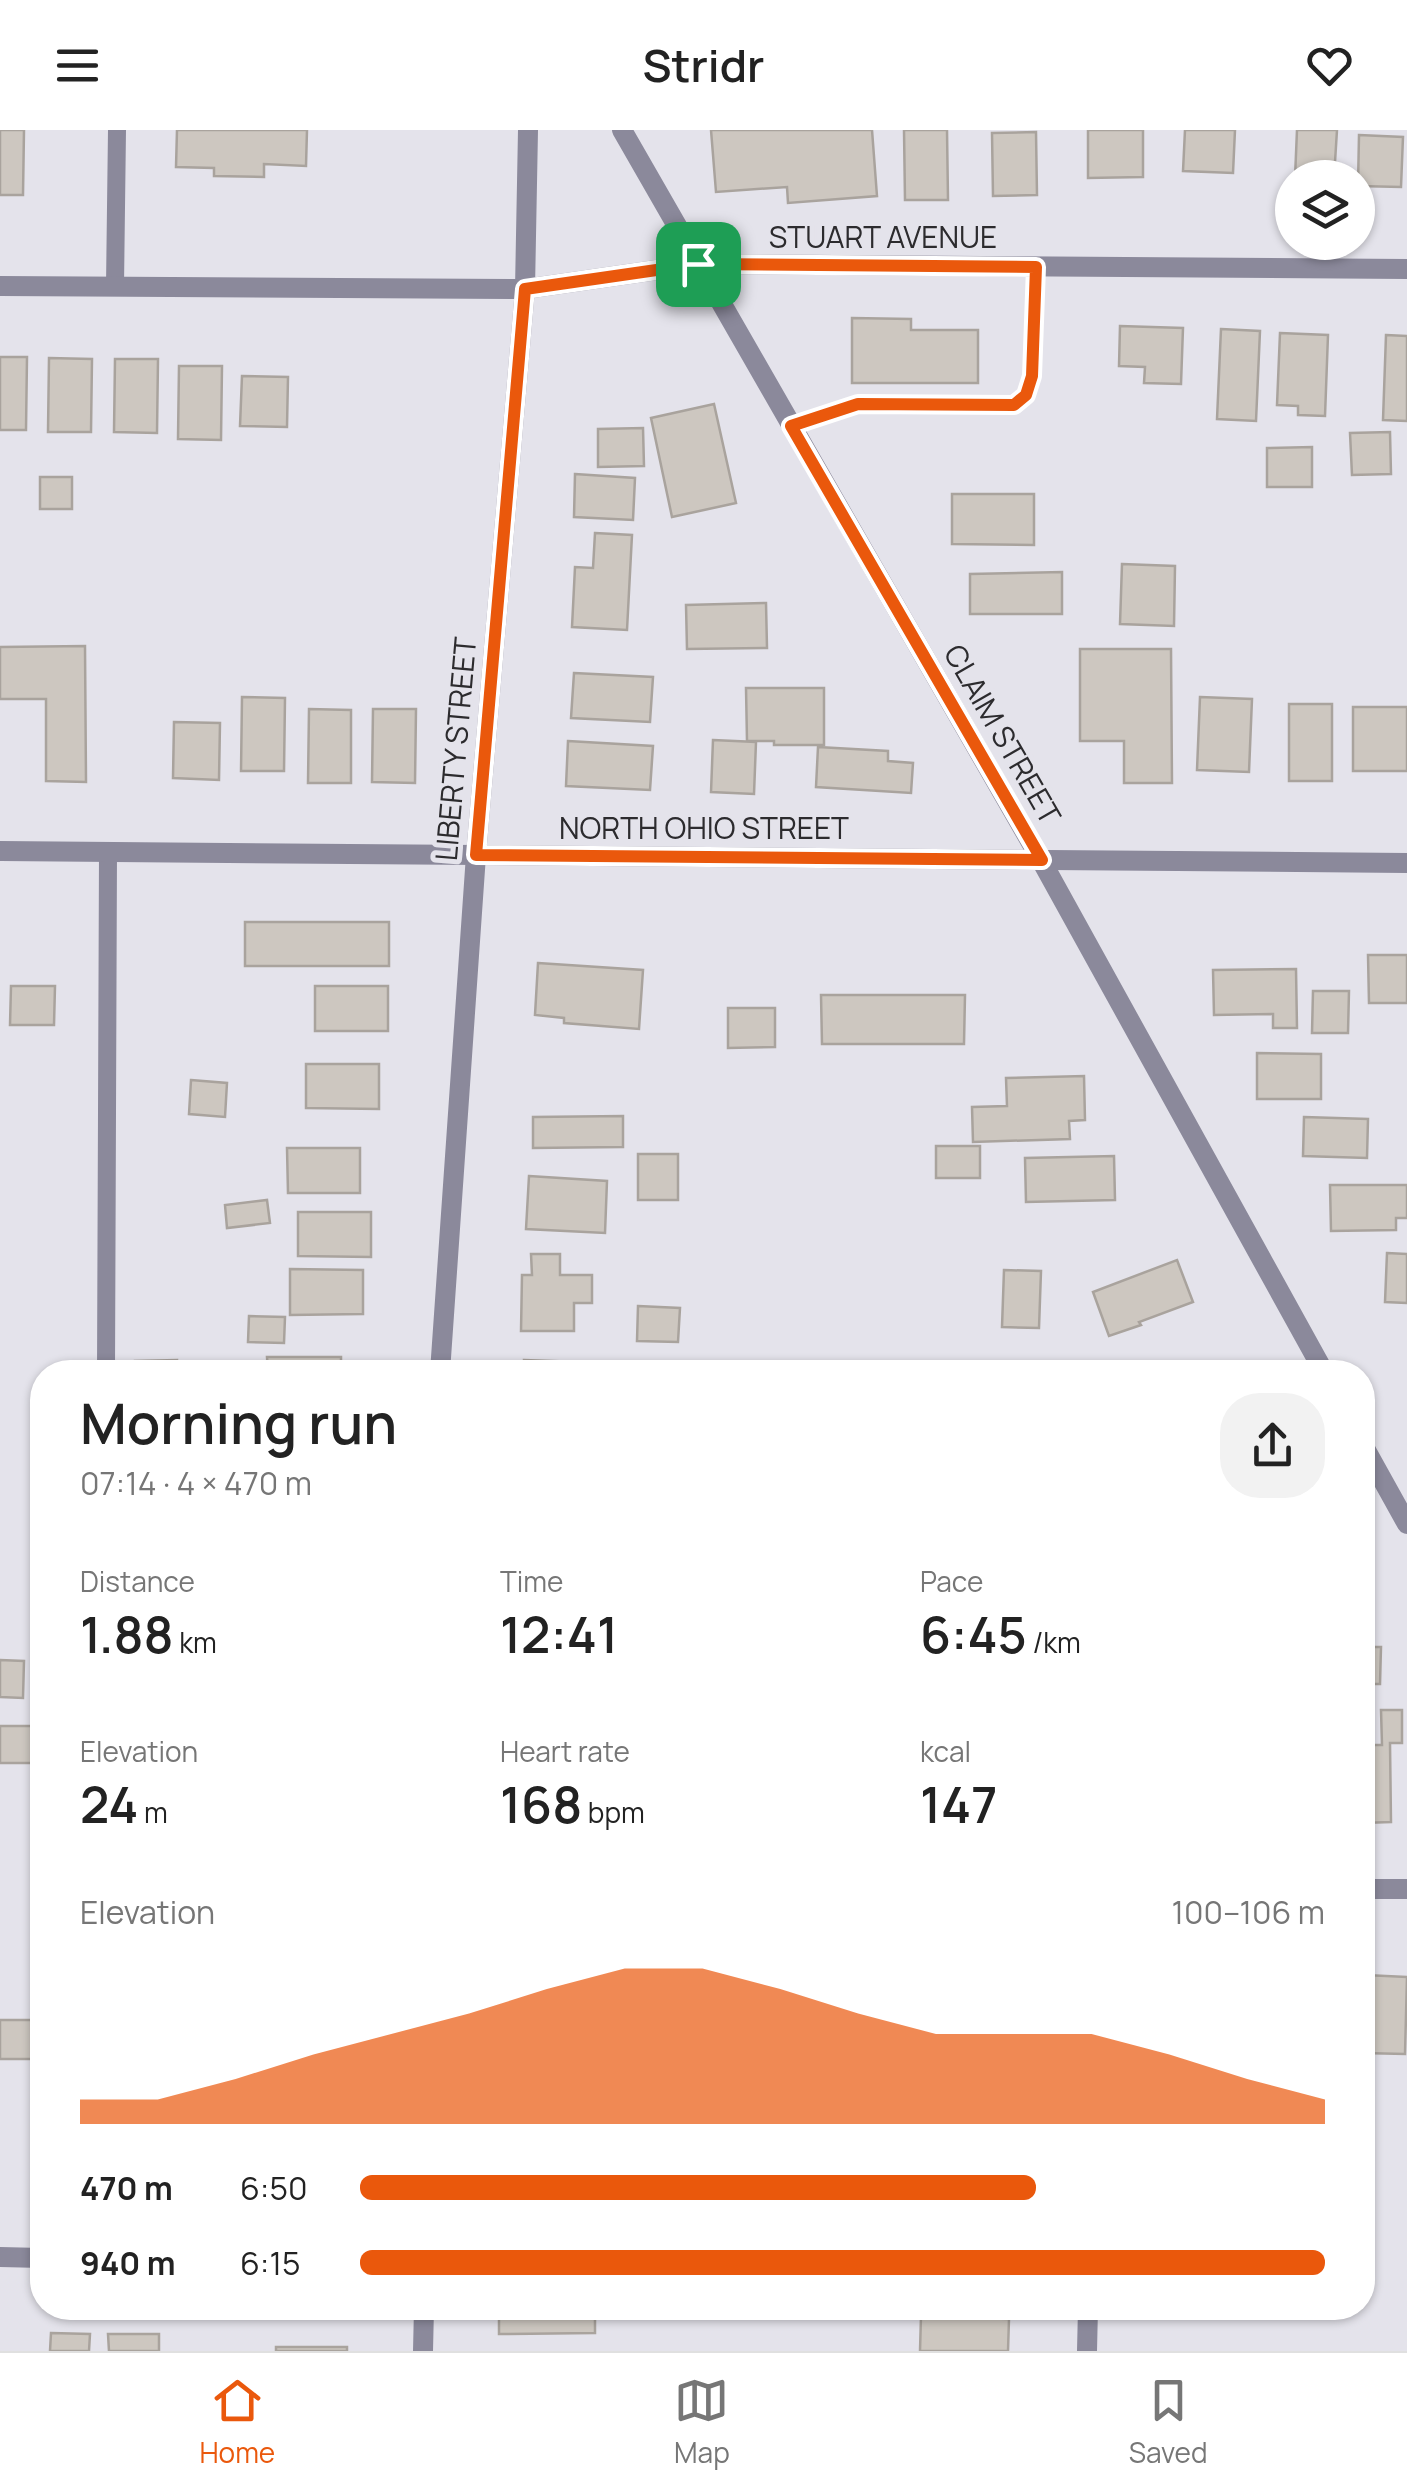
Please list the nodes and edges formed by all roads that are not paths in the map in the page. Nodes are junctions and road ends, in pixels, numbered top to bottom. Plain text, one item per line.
1 (117, 130) edge
2 (528, 130) edge
3 (622, 130) edge
4 (698, 264) junction
5 (1036, 267) junction
6 (1407, 269) edge
7 (0, 286) edge
8 (115, 286) junction
9 (525, 289) junction
10 (791, 426) junction
11 (0, 851) edge
12 (108, 852) junction
13 (476, 855) junction
14 (1042, 860) junction
15 (1407, 863) edge
16 (106, 1360) edge
17 (441, 1360) edge
18 (1317, 1360) edge
19 (1375, 1466) edge
20 (1407, 1524) edge
21 (1375, 1888) edge
22 (1407, 1889) edge
23 (0, 2257) edge
24 (30, 2258) edge
25 (424, 2320) edge
26 (1088, 2320) edge
27 (424, 2351) edge
28 (1088, 2351) edge

1 - 8 lane
2 - 9 street, LIBERTY STREET
3 - 4 street, CLAIM STREET
4 - 5 street, STUART AVENUE
4 - 9 street, STUART AVENUE
4 - 10 street, CLAIM STREET
5 - 6 street, STUART AVENUE
5 - 10 lane
7 - 8 street, STUART AVENUE
8 - 9 street, STUART AVENUE
9 - 13 street, LIBERTY STREET
10 - 14 street, CLAIM STREET
11 - 12 street, NORTH OHIO STREET
12 - 13 street, NORTH OHIO STREET
12 - 16 lane
13 - 14 street, NORTH OHIO STREET
13 - 17 street, LIBERTY STREET
14 - 15 street, NORTH OHIO STREET
14 - 18 street, CLAIM STREET
19 - 20 street
21 - 22 street
23 - 24 street
25 - 27 street
26 - 28 street

